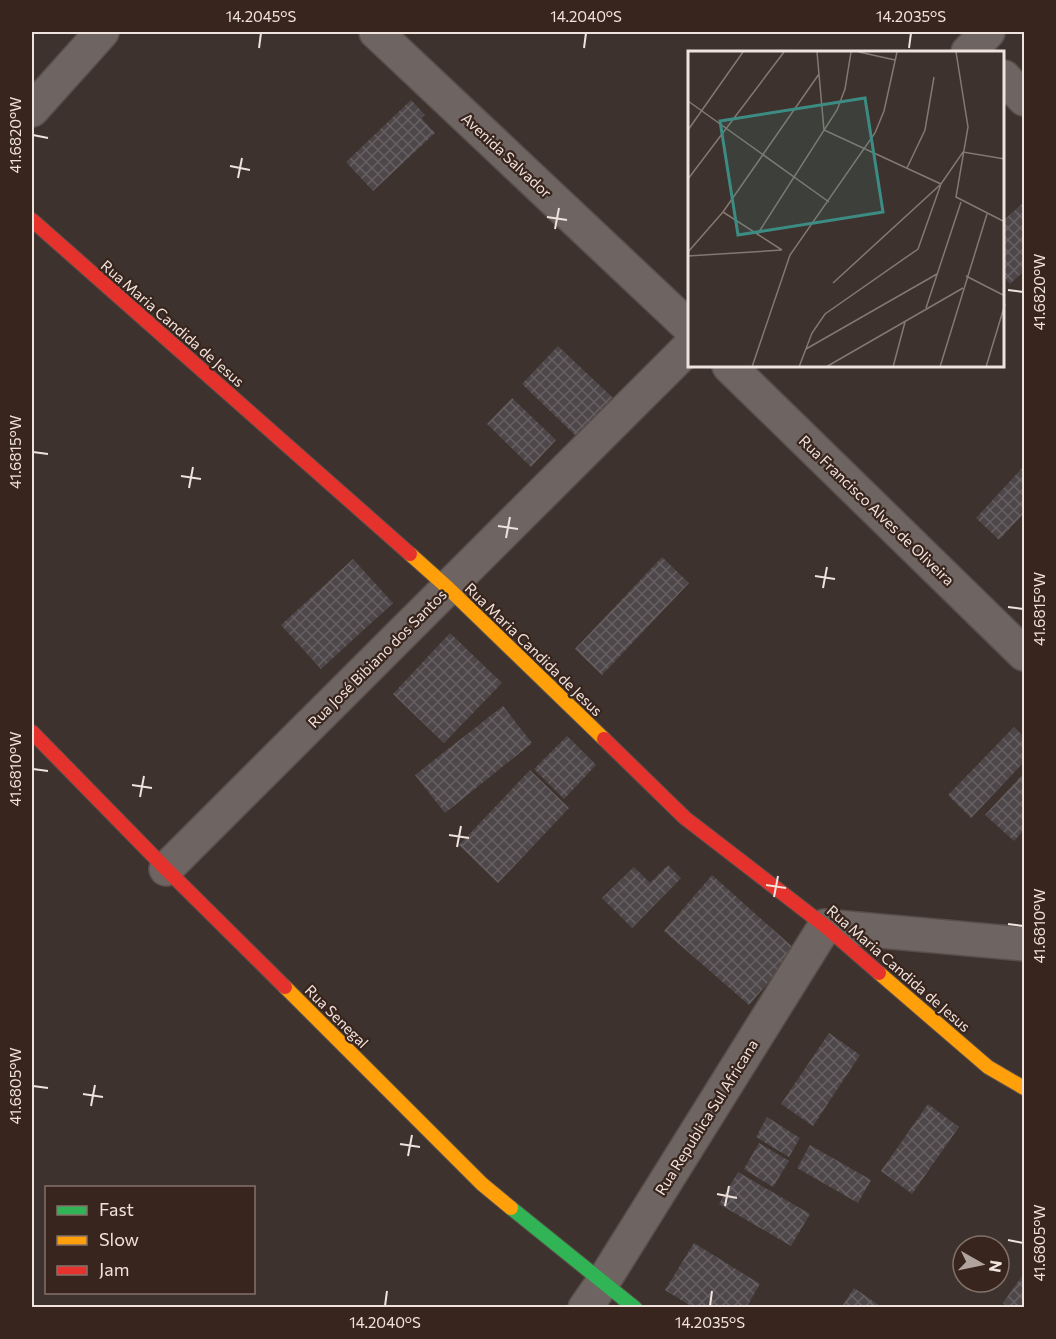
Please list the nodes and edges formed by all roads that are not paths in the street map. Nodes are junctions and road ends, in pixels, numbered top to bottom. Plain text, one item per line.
1 (102, 32) edge
2 (376, 32) edge
3 (1005, 78) edge
4 (1024, 99) edge
5 (32, 110) edge
6 (32, 220) edge
7 (688, 326) edge
8 (688, 348) edge
9 (731, 368) edge
10 (448, 588) junction
11 (1024, 654) edge
12 (32, 732) edge
13 (166, 869) junction
14 (825, 926) junction
15 (1024, 944) edge
16 (1024, 1088) edge
17 (594, 1294) edge
18 (635, 1308) edge

1 - 5 street
2 - 7 street, Avenida Salvador
3 - 4 street
6 - 10 street, Rua Maria Candida de Jesus
8 - 10 street, Rua José Bibiano dos Santos
9 - 11 street, Rua Francisco Alves de Oliveira
10 - 13 street, Rua José Bibiano dos Santos
10 - 14 street, Rua Maria Candida de Jesus
12 - 13 street, Rua Senegal
13 - 17 street, Rua Senegal
14 - 15 street
14 - 16 street, Rua Maria Candida de Jesus
14 - 17 street, Rua Republica Sul Africana
17 - 18 street, Rua Senegal

